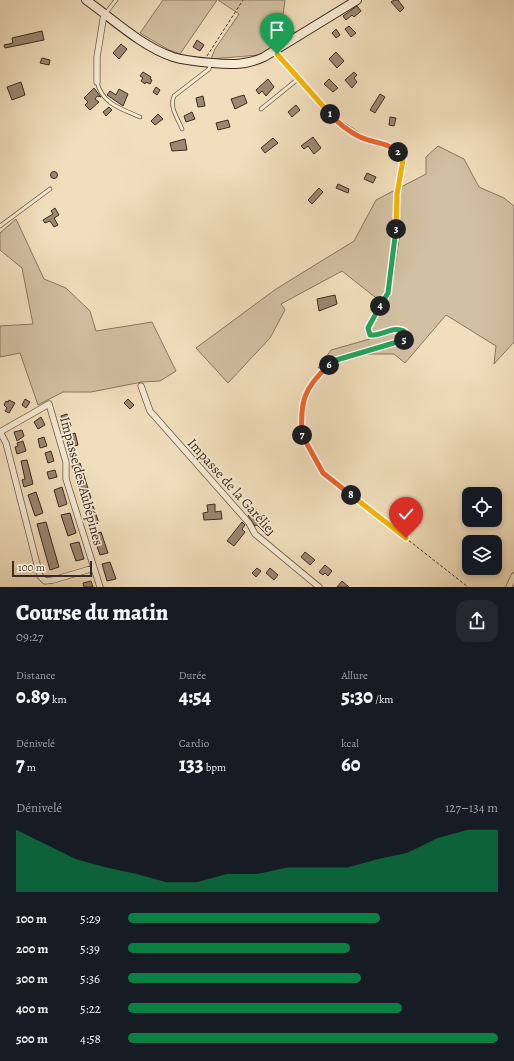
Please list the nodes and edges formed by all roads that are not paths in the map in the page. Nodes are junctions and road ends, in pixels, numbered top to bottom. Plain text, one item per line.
1 (86, 0) edge
2 (116, 0) edge
3 (357, 0) edge
4 (104, 14) junction
5 (275, 51) junction
6 (208, 63) junction
7 (298, 79) junction
8 (97, 82) joint
9 (261, 109) dead end
10 (140, 117) dead end
11 (182, 129) dead end
12 (50, 189) dead end
13 (0, 226) edge
14 (378, 311) road end
15 (141, 386) dead end
16 (0, 432) edge
17 (94, 568) junction
18 (514, 576) edge
19 (100, 587) edge
20 (319, 587) edge
21 (509, 587) edge

1 - 4 main road
2 - 4 lane
3 - 5 main road
4 - 6 main road
4 - 8 street
5 - 6 main road
5 - 7 street
6 - 11 lane
7 - 9 lane
7 - 14 street
8 - 10 lane
12 - 13 lane
15 - 20 street, Impasse de la Garélie
16 - 17 street
16 - 17 street, Impasse des Aubépines
17 - 19 street, Impasse des Aubépines
18 - 21 street

